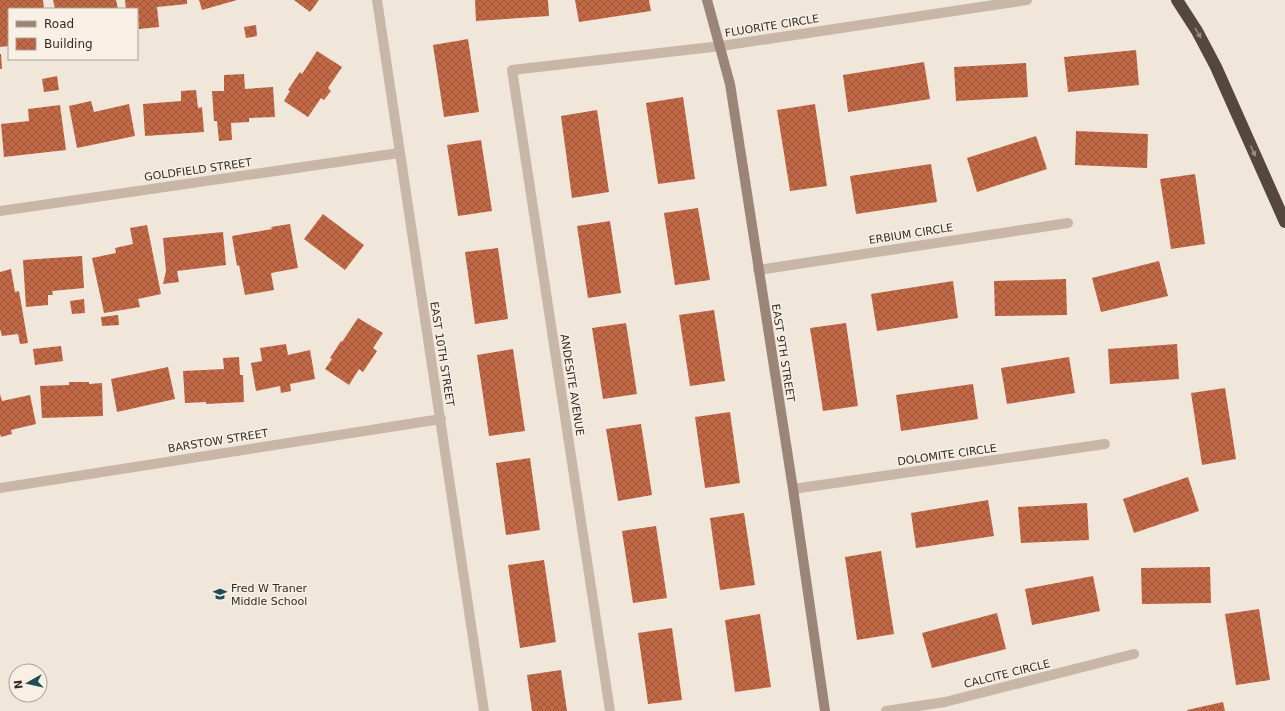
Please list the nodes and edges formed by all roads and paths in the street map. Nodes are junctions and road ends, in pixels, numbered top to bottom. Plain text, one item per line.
1 (377, 0) edge
2 (707, 0) edge
3 (1027, 0) edge
4 (1177, 0) edge
5 (720, 46) junction
6 (520, 69) joint
7 (399, 153) junction
8 (0, 211) edge
9 (1285, 222) edge
10 (1068, 223) dead end
11 (758, 270) junction
12 (441, 419) junction
13 (1105, 444) dead end
14 (0, 488) edge
15 (793, 489) junction
16 (1134, 654) dead end
17 (484, 711) edge
18 (610, 711) edge
19 (825, 711) edge
20 (886, 711) edge

1 - 7 street, EAST 10TH STREET
2 - 5 street, EAST 9TH STREET
3 - 5 street, FLUORITE CIRCLE
4 -> 9 highway
5 - 6 street, FLUORITE CIRCLE
5 - 11 street, EAST 9TH STREET
6 - 18 street, ANDESITE AVENUE
7 - 8 street, GOLDFIELD STREET
7 - 12 street, EAST 10TH STREET
10 - 11 street, ERBIUM CIRCLE
11 - 15 street, EAST 9TH STREET
12 - 14 street, BARSTOW STREET
12 - 17 street, EAST 10TH STREET
13 - 15 street, DOLOMITE CIRCLE
15 - 19 street, EAST 9TH STREET
16 - 20 street, CALCITE CIRCLE

